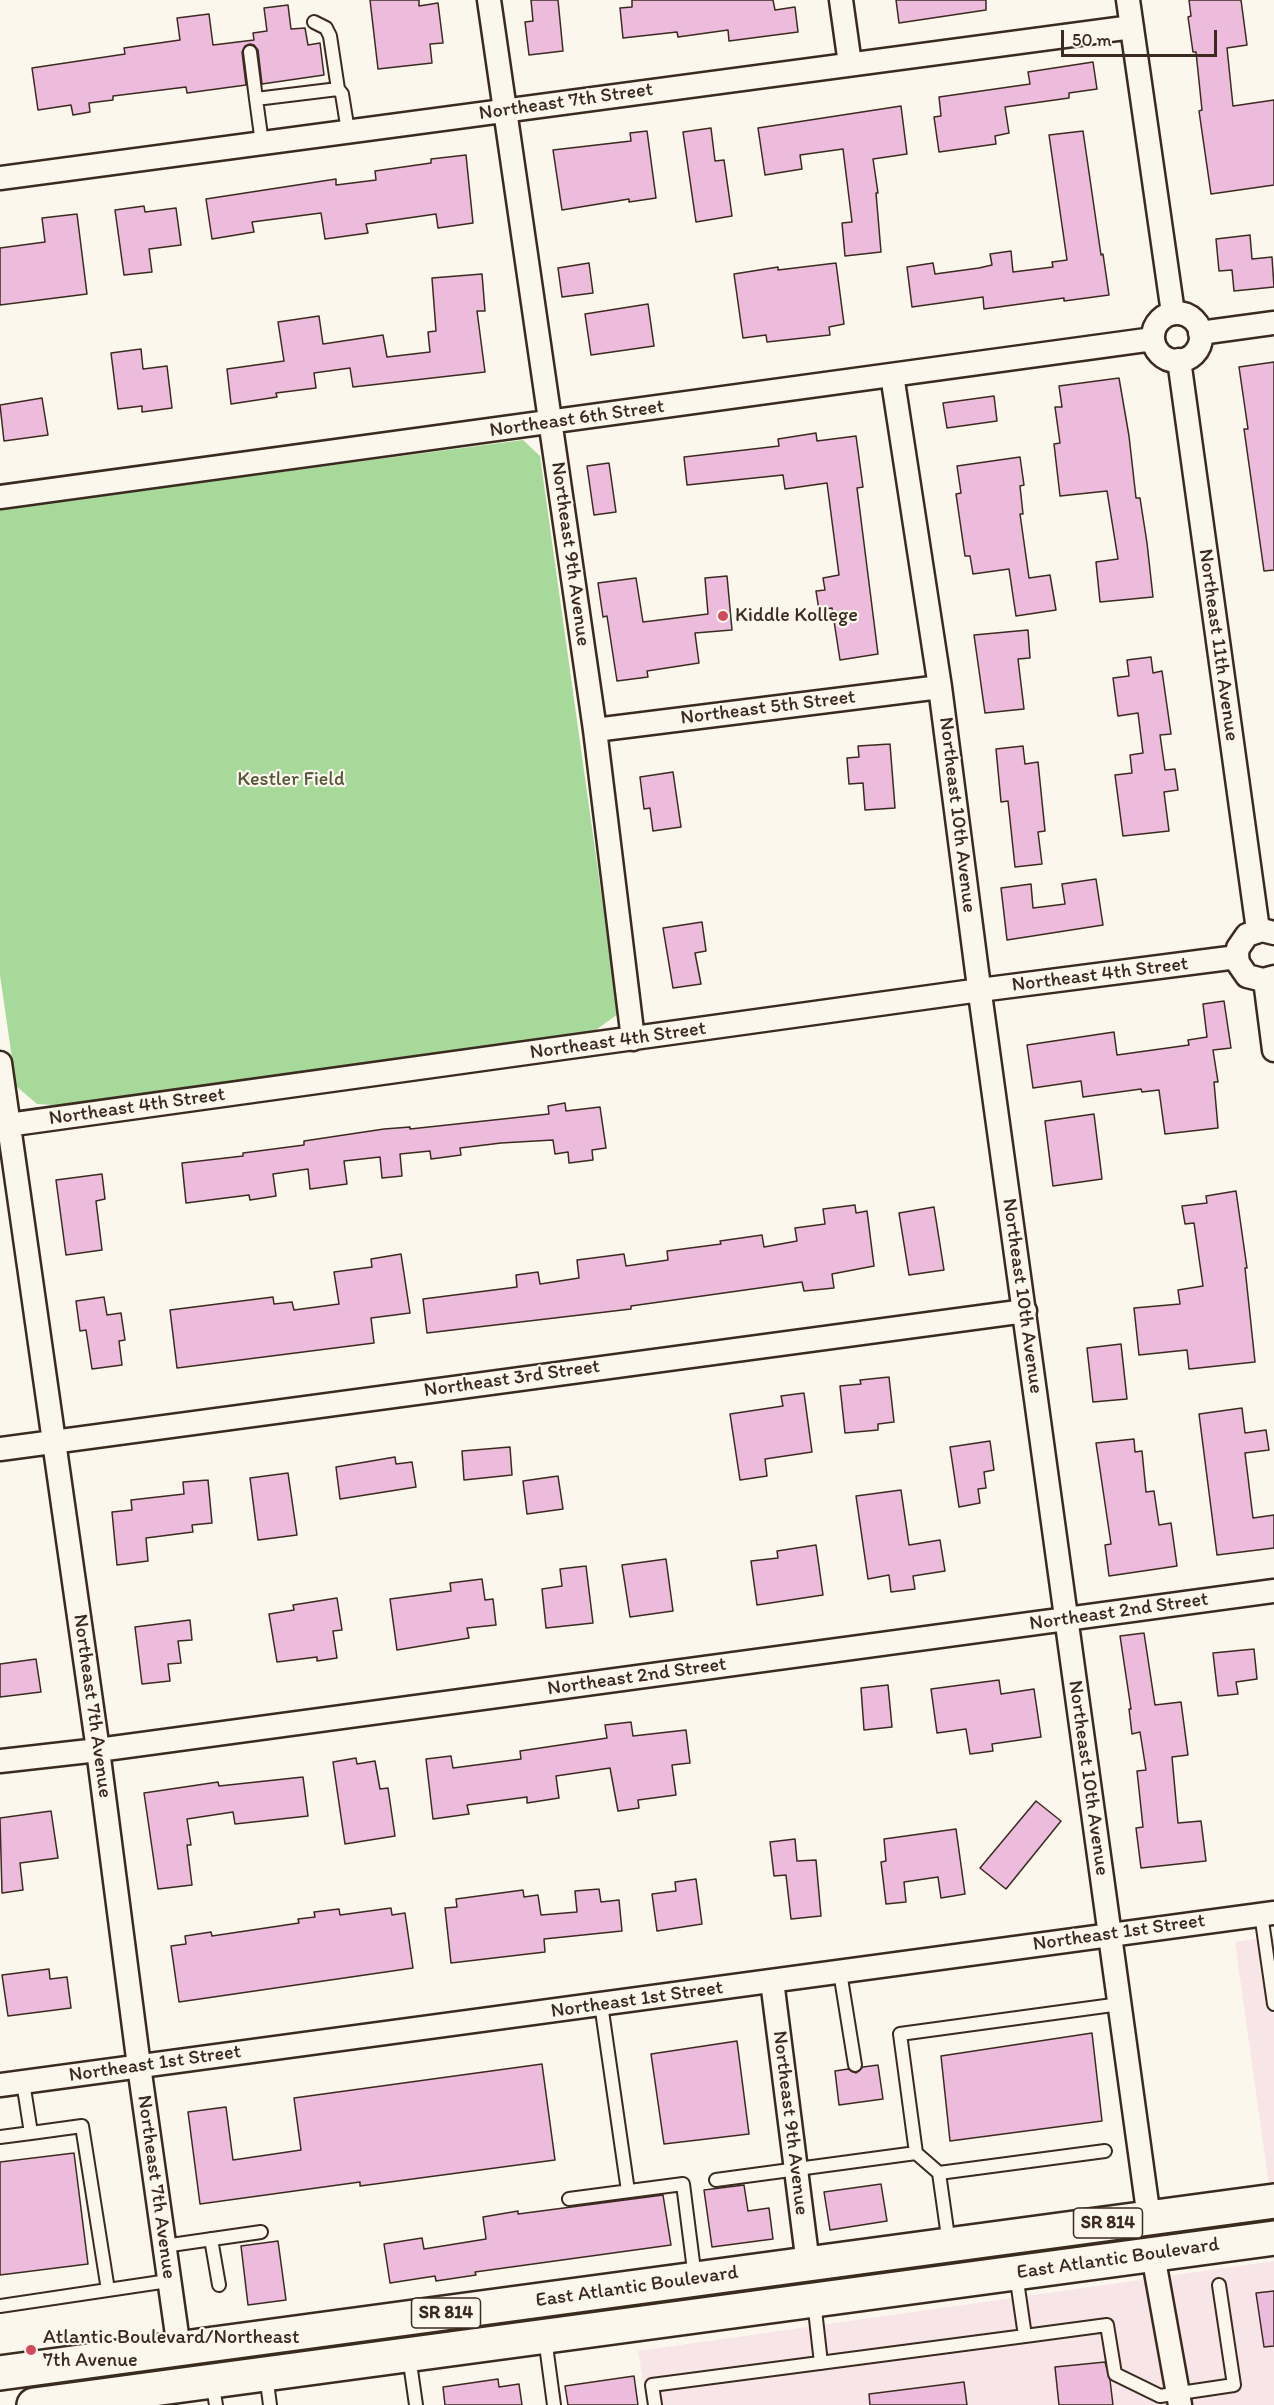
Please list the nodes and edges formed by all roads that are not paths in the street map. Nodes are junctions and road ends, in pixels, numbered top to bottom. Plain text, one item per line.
1 (489, 0) edge
2 (841, 0) edge
3 (1128, 0) edge
4 (314, 22) dead end
5 (1132, 27) junction
6 (250, 52) dead end
7 (850, 64) junction
8 (338, 89) junction
9 (256, 99) junction
10 (505, 110) junction
11 (348, 131) junction
12 (262, 143) junction
13 (0, 178) edge
14 (1173, 313) junction
15 (1274, 323) edge
16 (1200, 333) junction
17 (1153, 339) junction
18 (1179, 360) junction
19 (892, 375) junction
20 (552, 423) junction
21 (0, 497) edge
22 (940, 687) junction
23 (595, 730) junction
24 (1266, 932) edge
25 (1237, 957) junction
26 (1270, 978) edge
27 (980, 990) junction
28 (633, 1039) junction
29 (1274, 1050) edge
30 (0, 1063) edge
31 (5, 1125) edge
32 (1025, 1311) junction
33 (54, 1441) junction
34 (0, 1449) edge
35 (1274, 1591) edge
36 (1066, 1619) junction
37 (98, 1750) junction
38 (0, 1761) edge
39 (1267, 1914) edge
40 (1110, 1934) junction
41 (840, 1972) junction
42 (772, 1981) junction
43 (1273, 1984) edge
44 (601, 2004) junction
45 (1120, 2004) junction
46 (1274, 2004) edge
47 (855, 2065) dead end
48 (139, 2066) junction
49 (23, 2082) junction
50 (0, 2085) edge
51 (31, 2133) junction
52 (0, 2137) edge
53 (1106, 2151) dead end
54 (916, 2153) junction
55 (796, 2169) junction
56 (939, 2174) junction
57 (716, 2180) dead end
58 (628, 2191) junction
59 (569, 2199) dead end
60 (1274, 2201) edge
61 (1149, 2218) junction
62 (261, 2232) dead end
63 (1274, 2238) edge
64 (211, 2240) junction
65 (949, 2245) junction
66 (164, 2246) junction
67 (892, 2253) junction
68 (1153, 2255) junction
69 (808, 2264) junction
70 (1016, 2273) junction
71 (695, 2279) junction
72 (168, 2281) junction
73 (219, 2285) dead end
74 (1219, 2285) dead end
75 (108, 2290) junction
76 (814, 2300) junction
77 (0, 2306) edge
78 (755, 2308) junction
79 (544, 2336) junction
80 (1025, 2336) junction
81 (179, 2349) junction
82 (409, 2355) junction
83 (821, 2363) junction
84 (0, 2373) edge
85 (268, 2390) edge
86 (214, 2393) edge
87 (71, 2400) junction
88 (1179, 2400) edge
89 (34, 2405) edge
90 (416, 2405) edge
91 (554, 2405) edge
92 (655, 2405) edge

1 - 10 street, Northeast 9th Avenue
2 - 7 street
3 - 5 street
4 - 8 lane
5 - 7 street, Northeast 7th Street
5 - 14 street
6 - 9 lane
7 - 10 street, Northeast 7th Street
8 - 9 lane
8 - 11 lane
9 - 12 lane
10 - 11 street, Northeast 7th Street
10 - 20 street, Northeast 9th Avenue
11 - 12 street, Northeast 7th Street
12 - 13 street, Northeast 7th Street
14 - 16 street
14 - 17 street
15 - 16 street
16 - 18 street
17 - 18 street
17 - 19 street, Northeast 6th Street
18 - 24 street, Northeast 11th Avenue
19 - 20 street, Northeast 6th Street
19 - 22 street, Northeast 10th Avenue
20 - 21 street, Northeast 6th Street
20 - 23 street, Northeast 9th Avenue
22 - 23 street, Northeast 5th Street
22 - 27 street, Northeast 10th Avenue
23 - 28 street, Northeast 9th Avenue
24 - 25 street
25 - 26 street
25 - 27 street, Northeast 4th Street
26 - 29 street
27 - 28 street, Northeast 4th Street
27 - 32 street, Northeast 10th Avenue
28 - 31 street, Northeast 4th Street
30 - 31 street, Northeast 7th Avenue
31 - 33 street, Northeast 7th Avenue
32 - 33 street, Northeast 3rd Street
32 - 36 street, Northeast 10th Avenue
33 - 34 street, Northeast 3rd Street
33 - 37 street, Northeast 7th Avenue
35 - 36 street, Northeast 2nd Street
36 - 37 street, Northeast 2nd Street
36 - 40 street, Northeast 10th Avenue
37 - 38 street, Northeast 2nd Street
37 - 48 street, Northeast 7th Avenue
39 - 40 street, Northeast 1st Street
39 - 43 lane
40 - 41 street, Northeast 1st Street
40 - 45 street, Northeast 10th Avenue
41 - 42 street, Northeast 1st Street
41 - 47 lane
42 - 44 street, Northeast 1st Street
42 - 55 street, Northeast 9th Avenue
43 - 46 lane
44 - 48 street, Northeast 1st Street
44 - 58 lane
45 - 54 lane
45 - 61 street, Northeast 10th Avenue
48 - 49 street, Northeast 1st Street
48 - 66 street, Northeast 7th Avenue
49 - 50 street, Northeast 1st Street
49 - 51 lane
51 - 52 lane
51 - 75 lane
53 - 56 lane
54 - 55 lane
54 - 56 lane
55 - 57 lane
55 - 69 street, Northeast 9th Avenue
56 - 65 lane
58 - 59 lane
58 - 71 lane
60 - 61 main road, East Atlantic Boulevard / SR 814
61 - 65 main road, East Atlantic Boulevard / SR 814
62 - 64 lane
63 - 68 main road, East Atlantic Boulevard / SR 814
64 - 66 lane
64 - 73 lane
65 - 67 main road, East Atlantic Boulevard / SR 814
66 - 72 street, Northeast 7th Avenue
67 - 69 main road, East Atlantic Boulevard / SR 814
67 - 76 main road
68 - 70 main road, East Atlantic Boulevard / SR 814
68 - 88 street
69 - 71 main road, East Atlantic Boulevard / SR 814
69 - 78 main road
70 - 76 main road, East Atlantic Boulevard / SR 814
70 - 80 lane
71 - 81 main road, East Atlantic Boulevard / SR 814
72 - 75 lane
72 - 81 street, Northeast 7th Avenue
74 - 88 lane
75 - 77 lane
76 - 78 main road, East Atlantic Boulevard / SR 814
76 - 83 lane
78 - 79 main road, East Atlantic Boulevard / SR 814
79 - 82 main road, East Atlantic Boulevard / SR 814
79 - 91 lane
80 - 83 lane
80 - 88 lane
81 - 84 main road, East Atlantic Boulevard / SR 814
81 - 87 main road
82 - 85 main road, East Atlantic Boulevard / SR 814
82 - 90 lane
83 - 92 lane
85 - 86 main road, East Atlantic Boulevard / SR 814
86 - 87 main road, East Atlantic Boulevard / SR 814
87 - 89 main road, East Atlantic Boulevard / SR 814

